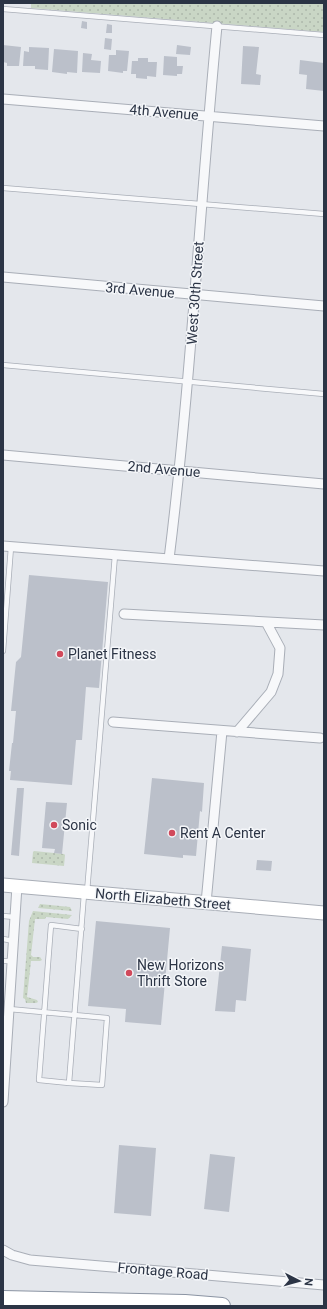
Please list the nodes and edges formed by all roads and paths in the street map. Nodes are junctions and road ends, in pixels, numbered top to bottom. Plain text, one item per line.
1 (3, 9) edge
2 (217, 26) junction
3 (324, 35) edge
4 (3, 99) edge
5 (209, 116) junction
6 (324, 126) edge
7 (3, 188) edge
8 (202, 204) junction
9 (324, 214) edge
10 (3, 277) edge
11 (194, 295) junction
12 (324, 306) edge
13 (3, 365) edge
14 (188, 381) junction
15 (324, 394) edge
16 (3, 455) edge
17 (180, 471) junction
18 (324, 484) edge
19 (7, 547) edge
20 (115, 555) junction
21 (169, 559) junction
22 (324, 571) edge
23 (124, 614) dead end
24 (266, 622) junction
25 (324, 625) edge
26 (3, 650) edge
27 (113, 722) dead end
28 (222, 731) junction
29 (237, 732) junction
30 (320, 738) dead end
31 (3, 885) edge
32 (18, 886) junction
33 (86, 892) junction
34 (206, 903) junction
35 (324, 913) edge
36 (3, 916) edge
37 (15, 917) junction
38 (82, 929) junction
39 (3, 940) edge
40 (14, 941) junction
41 (8, 961) edge
42 (9, 1009) junction
43 (44, 1012) junction
44 (75, 1015) junction
45 (5, 1034) edge
46 (70, 1082) junction
47 (3, 1102) edge
48 (3, 1250) edge
49 (324, 1285) edge
50 (3, 1299) edge
51 (222, 1306) edge

1 - 2 lane
2 - 3 lane
2 - 5 street, West 30th Street
4 - 5 street, 4th Avenue
5 - 6 street, 4th Avenue
5 - 8 street, West 30th Street
7 - 8 lane
8 - 9 lane
8 - 11 street, West 30th Street
10 - 11 street, 3rd Avenue
11 - 12 street, 3rd Avenue
11 - 14 street, West 30th Street
13 - 14 lane
14 - 15 lane
14 - 17 street, West 30th Street
16 - 17 street, 2nd Avenue
17 - 18 street, 2nd Avenue
17 - 21 street, West 30th Street
19 - 20 street
19 - 26 lane
20 - 21 street
20 - 33 lane
21 - 22 street
23 - 24 street
24 - 25 street
24 - 29 street
27 - 28 street
28 - 29 street
28 - 34 street
29 - 30 street
31 - 32 main road, North Elizabeth Street
32 - 33 main road, North Elizabeth Street
32 - 37 street
33 - 34 main road, North Elizabeth Street
33 - 38 lane
34 - 35 main road, North Elizabeth Street
36 - 37 lane
37 - 40 street
38 - 43 lane
38 - 44 lane
39 - 40 lane
40 - 41 street
41 - 42 street
42 - 43 lane
42 - 45 street
43 - 44 lane
43 - 46 lane
44 - 46 lane
44 - 46 lane
45 - 47 street
48 - 49 street, Frontage Road
50 - 51 highway

